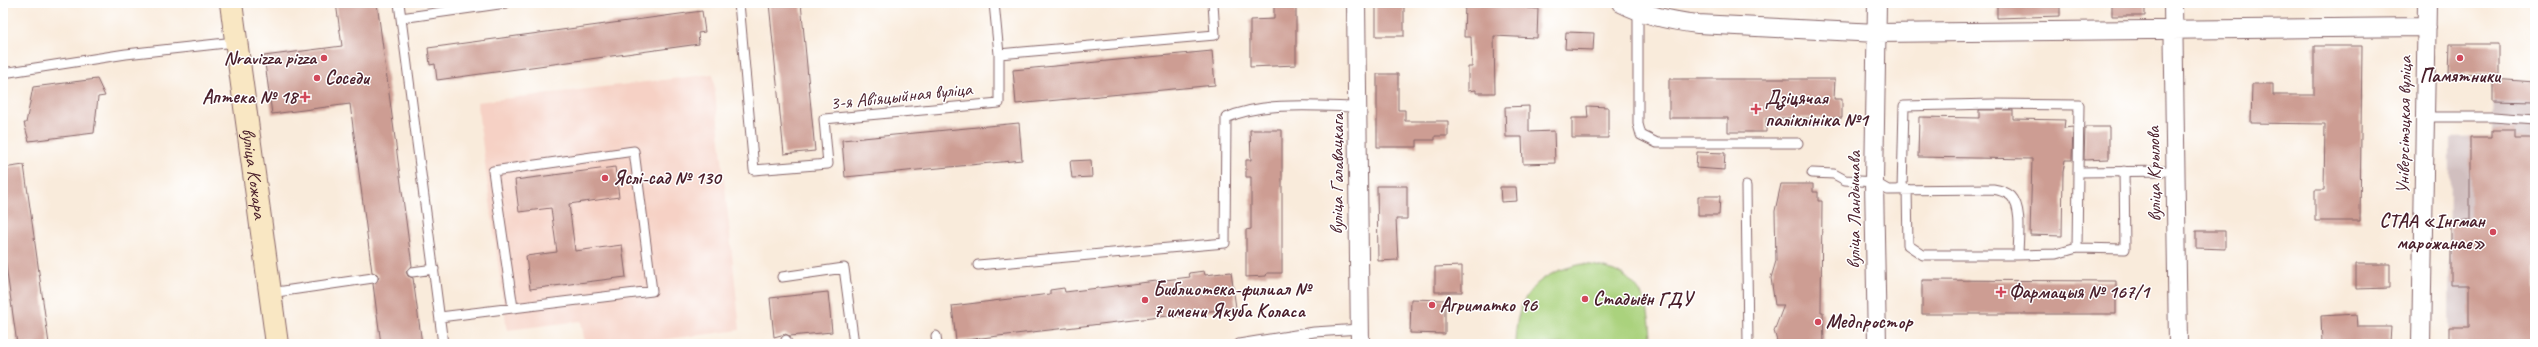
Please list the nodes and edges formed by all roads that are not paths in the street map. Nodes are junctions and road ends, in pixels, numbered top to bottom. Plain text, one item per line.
1 (231, 3) edge
2 (398, 3) edge
3 (506, 3) edge
4 (739, 3) edge
5 (994, 3) edge
6 (1213, 3) edge
7 (1356, 3) edge
8 (1622, 3) edge
9 (1877, 3) edge
10 (2173, 3) edge
11 (2427, 3) edge
12 (1638, 12) junction
13 (401, 18) junction
14 (2427, 27) junction
15 (2173, 30) junction
16 (1877, 33) junction
17 (235, 42) junction
18 (999, 54) junction
19 (3, 73) edge
20 (1358, 107) junction
21 (2426, 117) junction
22 (2535, 120) edge
23 (1798, 143) dead end
24 (2124, 171) junction
25 (2175, 171) junction
26 (2078, 172) junction
27 (1812, 173) dead end
28 (1874, 182) junction
29 (1746, 186) dead end
30 (1904, 189) junction
31 (2076, 248) junction
32 (2018, 256) junction
33 (978, 265) dead end
34 (434, 269) junction
35 (412, 272) dead end
36 (782, 277) dead end
37 (373, 278) dead end
38 (270, 293) junction
39 (512, 308) junction
40 (440, 317) junction
41 (1360, 336) edge
42 (277, 344) edge
43 (443, 344) edge
44 (854, 344) edge
45 (1240, 344) edge
46 (1748, 344) edge
47 (1876, 344) edge
48 (2178, 344) edge
49 (2421, 344) edge

1 - 17 main road, вуліца Кожара
2 - 13 lane
3 - 13 lane
4 - 18 lane, 3-я Авіяцыйная вуліца
5 - 18 lane, 3-я Авіяцыйная вуліца
6 - 18 lane
7 - 20 street, вуліца Галавацкага
8 - 12 street
9 - 16 street, вуліца Ландышава
10 - 15 street, вуліца Крылова
11 - 14 street, Універсітэцкая вуліца
12 - 16 street
12 - 23 lane
13 - 34 lane
14 - 15 street
14 - 21 street, Універсітэцкая вуліца
15 - 16 street
15 - 25 street, вуліца Крылова
16 - 28 street, вуліца Ландышава
17 - 19 lane
17 - 38 main road, вуліца Кожара
20 - 33 lane
20 - 41 street, вуліца Галавацкага
21 - 22 lane
21 - 49 street, Універсітэцкая вуліца
24 - 25 lane
24 - 26 lane
24 - 31 lane
25 - 48 street, вуліца Крылова
26 - 30 lane
26 - 31 lane
27 - 28 lane
28 - 30 lane
28 - 47 street, вуліца Ландышава
29 - 46 lane
30 - 32 lane
30 - 32 lane
31 - 32 lane
34 - 35 lane
34 - 40 lane
36 - 44 lane
37 - 38 lane
38 - 42 main road, вуліца Кожара
39 - 39 lane
39 - 40 lane
40 - 43 lane
41 - 45 lane

